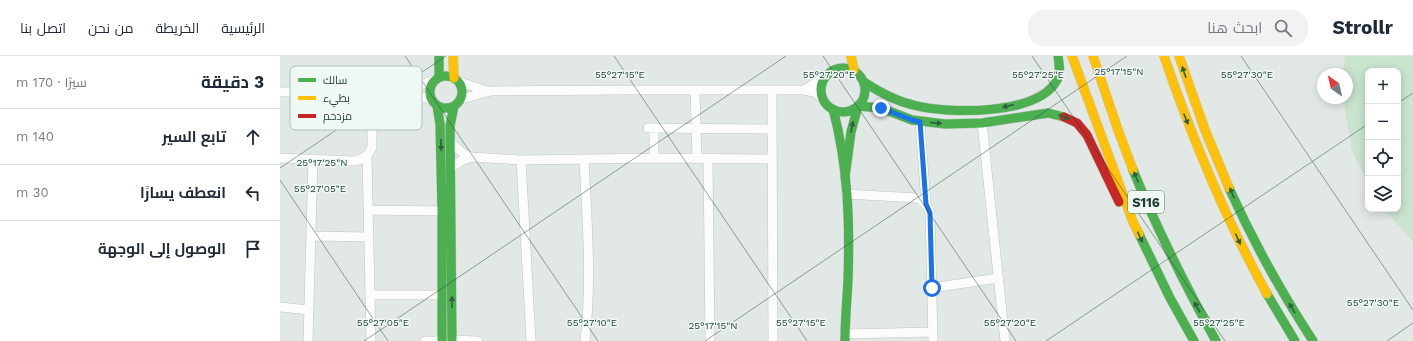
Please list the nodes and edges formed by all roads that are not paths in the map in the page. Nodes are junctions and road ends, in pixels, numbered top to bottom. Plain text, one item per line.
1 (439, 56) edge
2 (453, 56) edge
3 (851, 56) edge
4 (1058, 56) edge
5 (1072, 56) edge
6 (1093, 56) edge
7 (1164, 56) edge
8 (1179, 56) edge
9 (854, 70) junction
10 (825, 77) junction
11 (437, 79) junction
12 (455, 79) junction
13 (864, 82) junction
14 (422, 85) edge
15 (695, 90) junction
16 (772, 90) junction
17 (804, 90) junction
18 (490, 91) junction
19 (280, 92) edge
20 (290, 92) edge
21 (422, 97) edge
22 (822, 98) junction
23 (430, 99) junction
24 (461, 99) junction
25 (437, 106) junction
26 (454, 106) junction
27 (858, 106) junction
28 (833, 109) junction
29 (920, 122) junction
30 (982, 123) junction
31 (696, 129) junction
32 (772, 129) junction
33 (373, 130) edge
34 (451, 143) junction
35 (367, 156) junction
36 (280, 158) edge
37 (471, 158) junction
38 (654, 158) junction
39 (313, 159) junction
40 (584, 159) junction
41 (697, 159) junction
42 (708, 159) junction
43 (772, 159) junction
44 (521, 160) junction
45 (451, 168) junction
46 (845, 177) junction
47 (846, 194) junction
48 (926, 204) junction
49 (368, 210) junction
50 (442, 211) junction
51 (1133, 222) junction
52 (311, 236) junction
53 (369, 237) junction
54 (998, 278) junction
55 (932, 288) junction
56 (370, 295) junction
57 (442, 295) junction
58 (280, 307) edge
59 (309, 310) junction
60 (933, 336) edge
61 (845, 337) edge
62 (308, 341) edge
63 (370, 341) edge
64 (425, 341) edge
65 (442, 341) edge
66 (452, 341) edge
67 (478, 341) edge
68 (531, 341) edge
69 (585, 341) edge
70 (710, 341) edge
71 (773, 341) edge
72 (1005, 341) edge
73 (1194, 341) edge
74 (1216, 341) edge
75 (1295, 341) edge
76 (1312, 341) edge

1 - 11 main road
2 - 12 main road
3 - 9 main road
4 -> 13 main road
5 - 51 main road, S116
74 -> 6 main road, S116
7 -> 75 main road
76 -> 8 main road
9 - 10 main road
9 - 13 main road
10 - 17 street
10 - 22 main road
11 - 12 main road
11 - 14 street
11 - 23 main road
12 - 18 street
12 - 24 main road
13 - 27 main road
15 - 16 street
15 - 18 street
15 - 31 street
16 - 17 street
16 - 32 street
17 - 22 street
18 - 24 street
19 - 20 street
21 - 23 street
22 - 28 main road
23 - 25 main road
24 - 26 main road
25 - 26 main road
25 -> 50 main road
26 - 34 main road
27 - 28 main road
27 - 29 main road
46 -> 27 main road
28 - 46 main road
29 -> 30 main road
29 - 48 street
30 -> 51 main road
30 - 54 street
31 - 32 street
31 - 38 street
31 - 41 street
32 - 43 street
33 - 35 street
34 - 37 street
34 - 45 main road
35 - 39 street
35 - 49 street
36 - 39 street
37 - 44 street
37 - 45 street
38 - 40 street
38 - 41 street
39 - 52 street
40 - 44 street
40 - 69 street
41 - 42 street
42 - 43 street
42 - 70 street
43 - 71 street
44 - 68 street
66 -> 45 main road
46 - 47 main road
47 - 48 street
47 - 61 main road
48 - 55 street
49 - 50 street
49 - 53 street
50 - 57 main road
51 -> 73 main road, S116
52 - 53 street
52 - 59 street
53 - 56 street
54 - 55 street
54 - 72 street
55 - 60 street
56 - 57 street
56 - 63 street
57 - 65 main road
58 - 59 street
59 - 62 street
60 - 61 street
64 - 65 street
66 - 67 street

